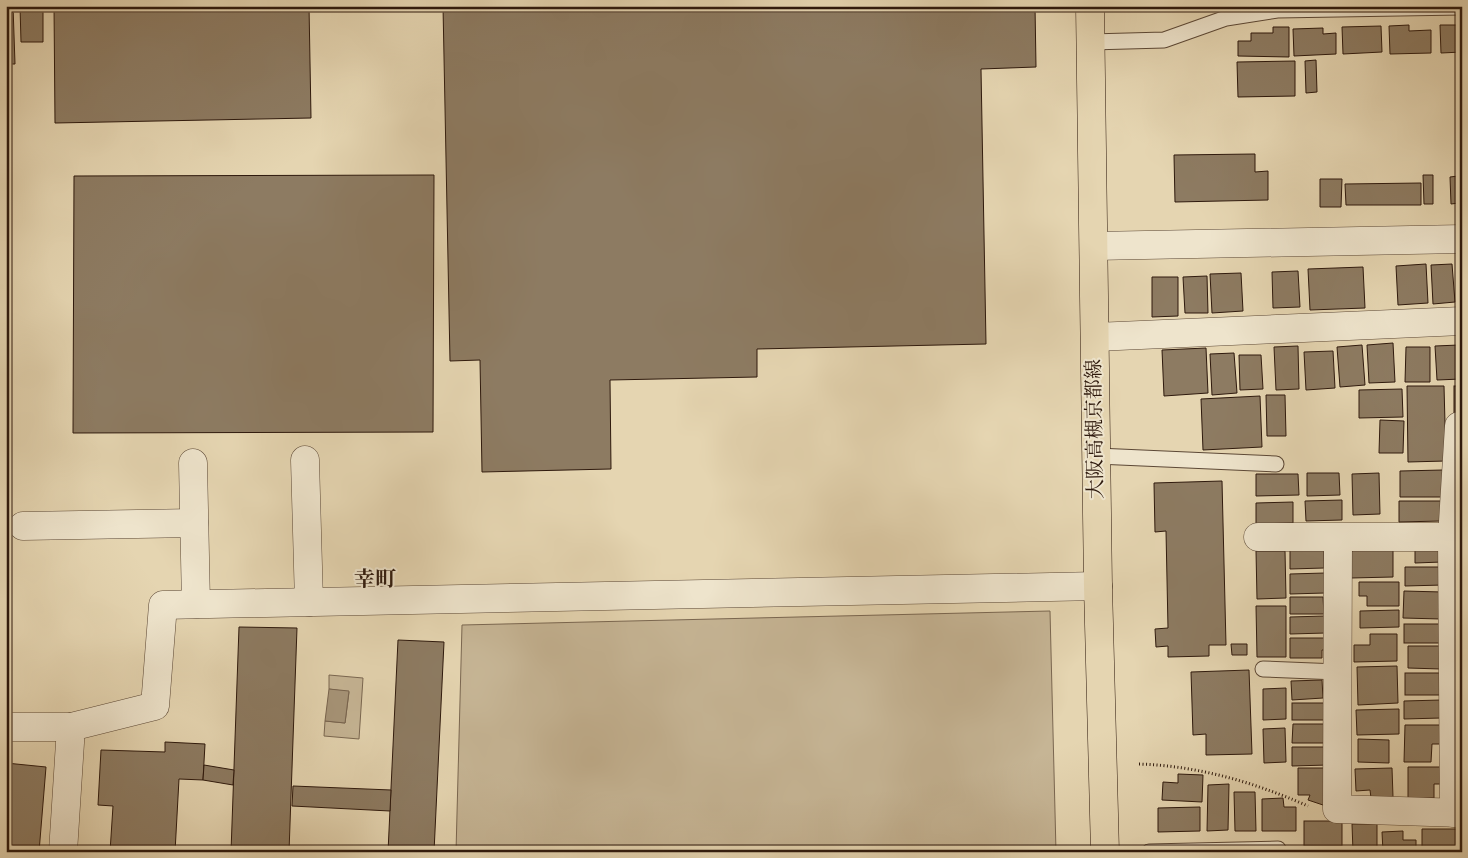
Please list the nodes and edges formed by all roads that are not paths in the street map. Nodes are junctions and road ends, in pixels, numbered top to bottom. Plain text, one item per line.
1 (1090, 6) edge
2 (1462, 7) edge
3 (1315, 8) edge
4 (1090, 42) junction
5 (1462, 239) edge
6 (1094, 246) junction
7 (1462, 321) edge
8 (1095, 336) junction
9 (1462, 426) edge
10 (1097, 456) junction
11 (305, 460) dead end
12 (193, 463) dead end
13 (1276, 464) dead end
14 (194, 523) junction
15 (23, 526) dead end
16 (1258, 537) dead end
17 (1457, 538) edge
18 (1338, 539) junction
19 (1098, 586) junction
20 (309, 602) junction
21 (196, 604) junction
22 (1263, 669) dead end
23 (1338, 672) junction
24 (10, 727) dead end
25 (71, 728) junction
26 (1458, 813) edge
27 (1278, 849) dead end
28 (64, 852) edge
29 (1105, 852) edge
30 (1149, 852) edge

1 - 4 main road, 大阪高槻京都線
2 - 3 lane
3 - 4 lane
4 - 6 main road, 大阪高槻京都線
5 - 6 street
6 - 8 main road, 大阪高槻京都線
7 - 8 street
8 - 10 main road, 大阪高槻京都線
9 - 17 street
10 - 13 lane
10 - 19 main road, 大阪高槻京都線
11 - 20 street
12 - 14 street
14 - 15 street
14 - 21 street
16 - 18 street
17 - 18 street
17 - 26 street
18 - 23 street
19 - 20 street
19 - 29 main road, 大阪高槻京都線
20 - 21 street
21 - 25 street
22 - 23 lane
23 - 26 street
24 - 25 street
25 - 28 street
27 - 30 lane

